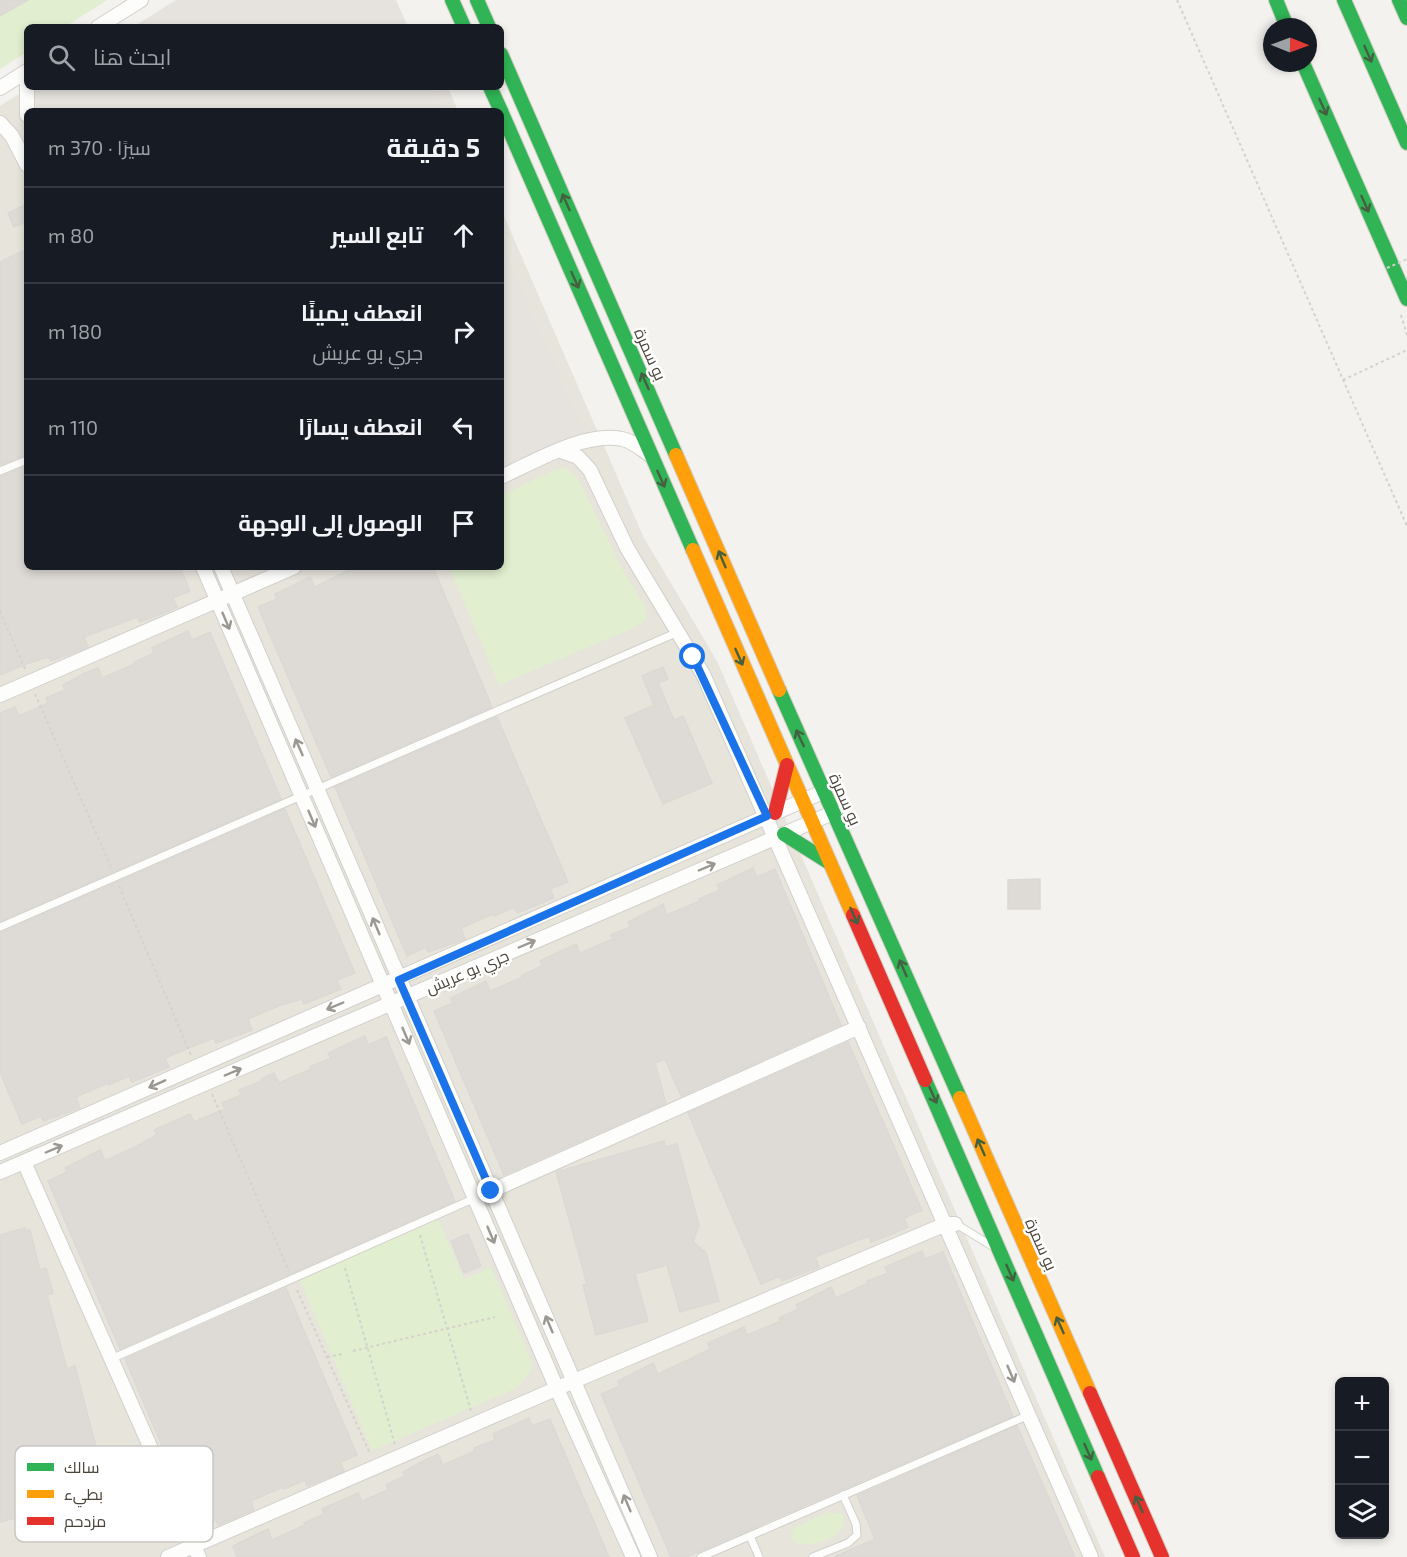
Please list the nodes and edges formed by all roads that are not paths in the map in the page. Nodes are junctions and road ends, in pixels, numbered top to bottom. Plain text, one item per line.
1 (141, 0) edge
2 (452, 0) edge
3 (477, 0) edge
4 (1276, 0) edge
5 (1344, 0) edge
6 (1399, 0) edge
7 (1283, 18) edge
8 (1407, 18) edge
9 (103, 24) edge
10 (463, 24) edge
11 (488, 24) edge
12 (504, 61) edge
13 (1307, 72) edge
14 (24, 73) edge
15 (0, 88) edge
16 (27, 90) edge
17 (491, 90) edge
18 (27, 108) edge
19 (500, 108) edge
20 (504, 118) edge
21 (0, 123) edge
22 (1407, 143) edge
23 (24, 159) edge
24 (1407, 299) edge
25 (561, 451) junction
26 (650, 455) junction
27 (24, 461) edge
28 (0, 471) edge
29 (504, 476) edge
30 (203, 570) edge
31 (222, 570) edge
32 (287, 570) edge
33 (232, 594) junction
34 (217, 600) junction
35 (678, 632) junction
36 (0, 695) edge
37 (787, 765) junction
38 (317, 787) junction
39 (825, 791) junction
40 (301, 794) junction
41 (804, 801) junction
42 (835, 812) junction
43 (771, 815) junction
44 (812, 822) junction
45 (780, 836) junction
46 (830, 863) junction
47 (0, 927) edge
48 (399, 980) junction
49 (384, 985) junction
50 (407, 996) junction
51 (392, 1003) junction
52 (859, 1027) junction
53 (2, 1148) edge
54 (24, 1162) junction
55 (0, 1172) edge
56 (491, 1191) junction
57 (475, 1198) junction
58 (951, 1224) junction
59 (1000, 1251) junction
60 (111, 1359) junction
61 (574, 1381) junction
62 (557, 1389) junction
63 (1029, 1415) junction
64 (150, 1446) edge
65 (843, 1495) junction
66 (750, 1536) junction
67 (196, 1551) edge
68 (168, 1557) edge
69 (633, 1557) edge
70 (650, 1557) edge
71 (701, 1557) edge
72 (759, 1557) edge
73 (813, 1557) edge
74 (1091, 1557) edge
75 (1133, 1557) edge
76 (1162, 1557) edge

1 - 9 street
2 - 10 main road
3 - 11 main road
4 - 7 main road
5 -> 22 main road
6 - 8 main road
39 -> 12 main road, بو سمرة
13 -> 24 main road
14 - 15 street
16 - 18 street
17 - 19 main road
20 -> 26 main road
21 - 23 street
25 - 26 street
25 - 29 street
25 - 35 street
26 -> 37 main road
27 - 28 lane
30 - 34 street
31 - 33 street
32 - 33 street
33 - 34 street
38 -> 33 street
34 - 36 street
34 -> 40 street
35 - 38 lane
35 - 43 street
37 - 41 main road
37 - 43 main road
38 - 40 lane
48 -> 38 street
39 - 41 street, جري بو عريش
39 - 42 main road, بو سمرة
40 - 47 lane
40 -> 49 street
41 - 43 street, جري بو عريش
41 - 44 main road
42 - 44 street, جري بو عريش
76 -> 42 main road, بو سمرة
43 - 45 street
43 - 48 street, جري بو عريش
44 - 45 street, جري بو عريش
44 - 46 main road
45 - 46 main road
50 -> 45 street, جري بو عريش
45 - 52 street
46 -> 59 main road
48 - 49 street, جري بو عريش
48 - 50 street
49 - 51 street
49 -> 53 street, جري بو عريش
50 - 51 street, جري بو عريش
50 - 56 street
54 -> 51 street, جري بو عريش
51 -> 57 street
52 - 56 street
52 - 58 street
54 - 55 street, جري بو عريش
54 - 60 street
56 - 57 lane
61 -> 56 street
57 - 60 lane
57 -> 62 street
58 - 59 lane
58 - 61 street
58 -> 63 street
59 -> 75 main road
60 - 64 street
61 - 62 street
70 -> 61 street
62 - 67 street
62 - 69 street
63 - 65 lane
63 - 74 street
65 - 66 lane
65 - 73 lane
66 - 71 lane
66 - 72 lane
67 - 68 street

